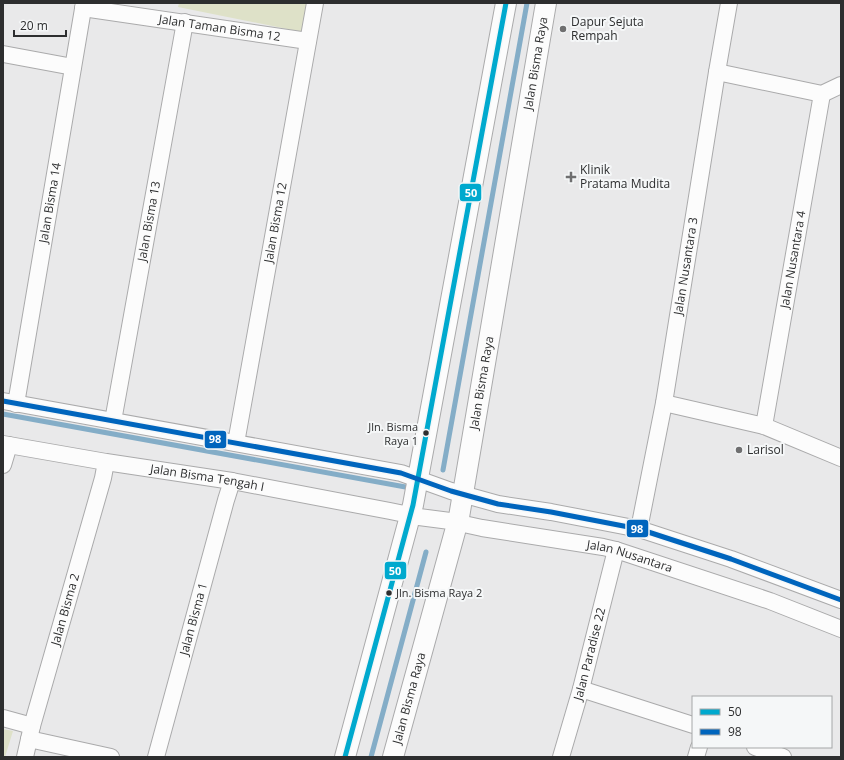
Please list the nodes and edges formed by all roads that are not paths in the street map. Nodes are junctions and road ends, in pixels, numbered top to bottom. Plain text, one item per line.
1 (315, 3) edge
2 (506, 3) edge
3 (546, 3) edge
4 (729, 3) edge
5 (84, 5) edge
6 (185, 22) junction
7 (308, 41) junction
8 (3, 54) edge
9 (73, 67) junction
10 (717, 72) junction
11 (841, 85) edge
12 (822, 94) junction
13 (10, 402) edge
14 (664, 403) junction
15 (113, 421) junction
16 (764, 426) junction
17 (236, 443) junction
18 (6, 444) edge
19 (841, 458) edge
20 (106, 462) junction
21 (3, 465) edge
22 (232, 481) junction
23 (463, 495) junction
24 (415, 496) junction
25 (458, 520) junction
26 (639, 528) junction
27 (616, 550) junction
28 (841, 600) edge
29 (841, 629) edge
30 (581, 689) junction
31 (3, 718) edge
32 (692, 725) edge
33 (30, 732) junction
34 (758, 748) edge
35 (25, 757) edge
36 (111, 757) edge
37 (156, 757) edge
38 (346, 757) edge
39 (393, 757) edge
40 (561, 757) edge
41 (783, 757) edge

1 - 7 street, Jalan Bisma 12
2 - 24 street
3 - 23 street, Jalan Bisma Raya
4 - 10 street, Jalan Nusantara 3
5 - 6 street, Jalan Taman Bisma 12
5 - 9 street, Jalan Bisma 14
6 - 7 street, Jalan Taman Bisma 12
6 - 15 street, Jalan Bisma 13
7 - 17 street, Jalan Bisma 12
8 - 9 street
9 - 13 street, Jalan Bisma 14
10 - 12 street
10 - 14 street, Jalan Nusantara 3
11 - 12 street
12 - 16 street, Jalan Nusantara 4
13 - 15 street
14 - 16 street
14 - 26 street, Jalan Nusantara 3
15 - 17 street
16 - 19 street
17 - 24 street
18 - 20 street, Jalan Bisma Tengah I
18 - 21 street
20 - 22 street, Jalan Bisma Tengah I
20 - 33 street, Jalan Bisma 2
22 - 24 street, Jalan Bisma Tengah I
22 - 37 street, Jalan Bisma 1
23 - 24 street
23 - 25 street, Jalan Bisma Raya
23 - 26 street
24 - 25 street, Jalan Nusantara
24 - 38 street
25 - 27 street, Jalan Nusantara
25 - 39 street, Jalan Bisma Raya
26 - 28 street
27 - 29 street, Jalan Nusantara
27 - 30 street, Jalan Paradise 22
30 - 32 street
30 - 40 street, Jalan Paradise 22
31 - 33 street
33 - 35 street, Jalan Bisma 2
33 - 36 street
34 - 41 street

